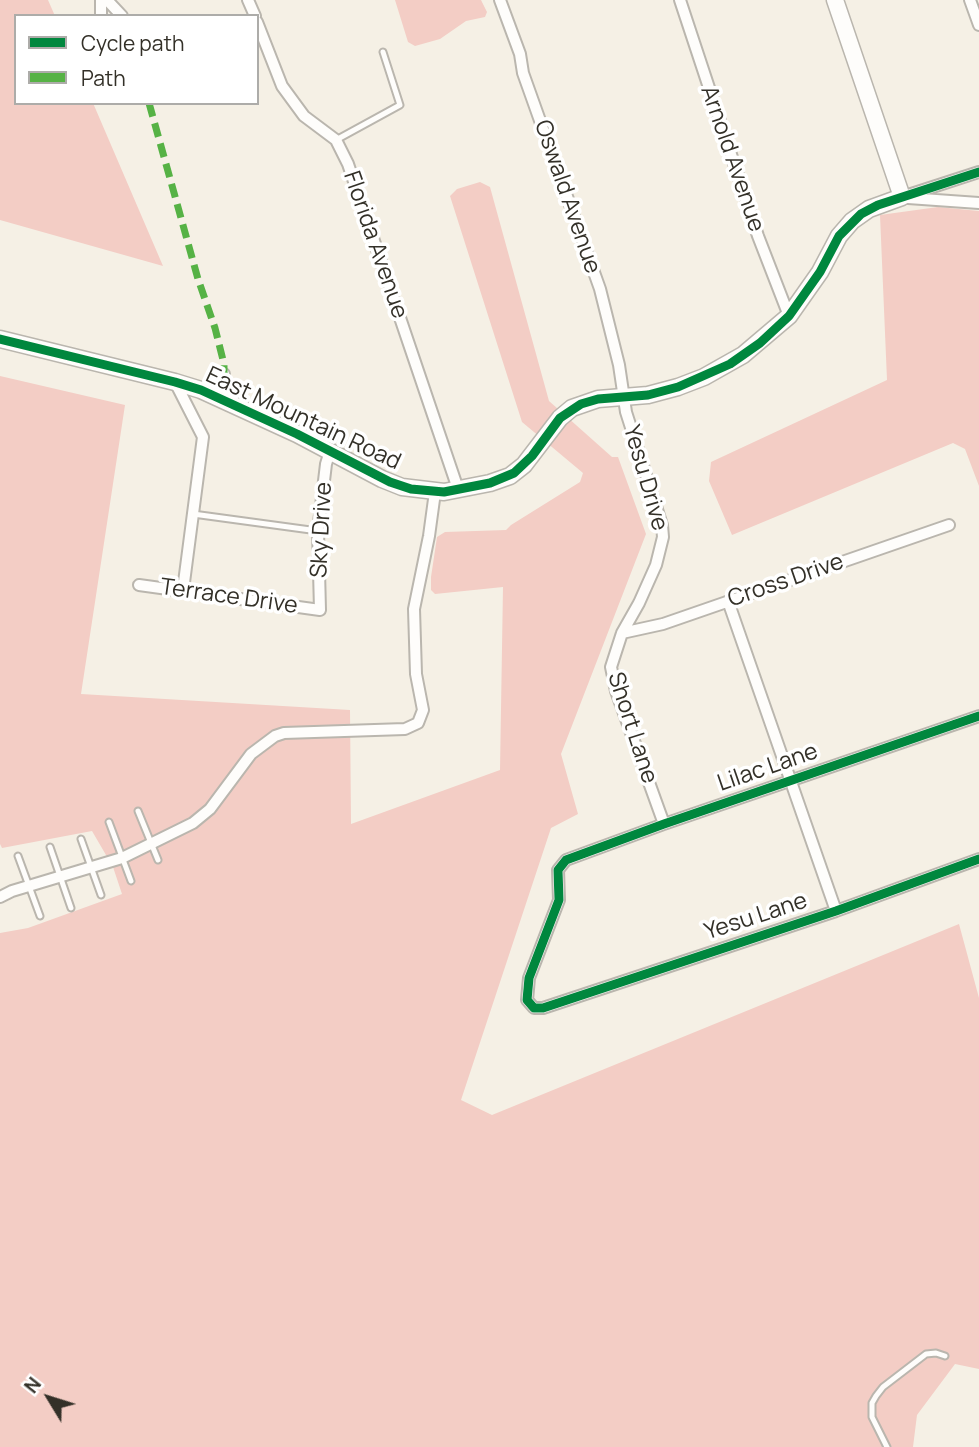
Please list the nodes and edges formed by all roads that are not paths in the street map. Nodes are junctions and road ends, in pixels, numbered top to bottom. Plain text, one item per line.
1 (107, 0) edge
2 (500, 0) edge
3 (680, 0) edge
4 (835, 0) edge
5 (970, 0) edge
6 (120, 14) edge
7 (979, 26) edge
8 (259, 27) edge
9 (383, 52) dead end
10 (336, 140) junction
11 (979, 172) edge
12 (902, 197) junction
13 (979, 203) edge
14 (789, 316) junction
15 (0, 339) edge
16 (224, 374) dead end
17 (175, 382) junction
18 (219, 397) junction
19 (624, 398) junction
20 (330, 451) junction
21 (458, 489) junction
22 (435, 492) junction
23 (193, 514) junction
24 (949, 525) dead end
25 (318, 531) junction
26 (139, 584) dead end
27 (183, 590) junction
28 (728, 601) junction
29 (320, 610) joint
30 (622, 634) junction
31 (979, 716) edge
32 (789, 780) junction
33 (138, 811) dead end
34 (109, 821) dead end
35 (664, 824) junction
36 (81, 839) dead end
37 (152, 844) junction
38 (50, 847) dead end
39 (18, 856) dead end
40 (122, 858) junction
41 (979, 859) edge
42 (158, 860) dead end
43 (92, 869) junction
44 (60, 878) junction
45 (131, 881) dead end
46 (29, 887) junction
47 (101, 895) dead end
48 (0, 897) edge
49 (71, 908) dead end
50 (836, 911) junction
51 (40, 916) dead end
52 (543, 1008) joint
53 (944, 1356) dead end
54 (887, 1447) edge

1 - 6 street
2 - 19 street, Oswald Avenue
3 - 14 street, Arnold Avenue
4 - 12 street
5 - 7 street
8 - 10 street, Florida Avenue
9 - 10 lane
10 - 21 street, Florida Avenue
11 - 12 street, East Mountain Road
12 - 13 street, East Mountain Road
12 - 14 street, East Mountain Road
14 - 19 street, East Mountain Road
15 - 17 street, East Mountain Road
16 - 18 street
17 - 18 street, East Mountain Road
17 - 23 street
18 - 20 street, East Mountain Road
19 - 21 street, East Mountain Road
19 - 30 street, Yesu Drive
20 - 22 street, East Mountain Road
20 - 25 street, Sky Drive
21 - 22 street, East Mountain Road
22 - 37 street
23 - 25 lane
23 - 27 street
24 - 28 street, Cross Drive
25 - 29 street, Sky Drive
26 - 27 street, Terrace Drive
27 - 29 street, Terrace Drive
28 - 30 street, Cross Drive
28 - 32 street
30 - 35 street, Short Lane
31 - 32 street, Lilac Lane
32 - 35 street, Lilac Lane
32 - 50 street
33 - 37 lane
34 - 40 lane
35 - 52 street, Lilac Lane
36 - 43 lane
37 - 40 street
37 - 42 lane
38 - 44 lane
39 - 46 lane
40 - 43 street
40 - 45 lane
41 - 50 street, Yesu Lane
43 - 44 street
43 - 47 lane
44 - 46 street
44 - 49 lane
46 - 48 street
46 - 51 lane
50 - 52 street, Yesu Lane
53 - 54 lane

